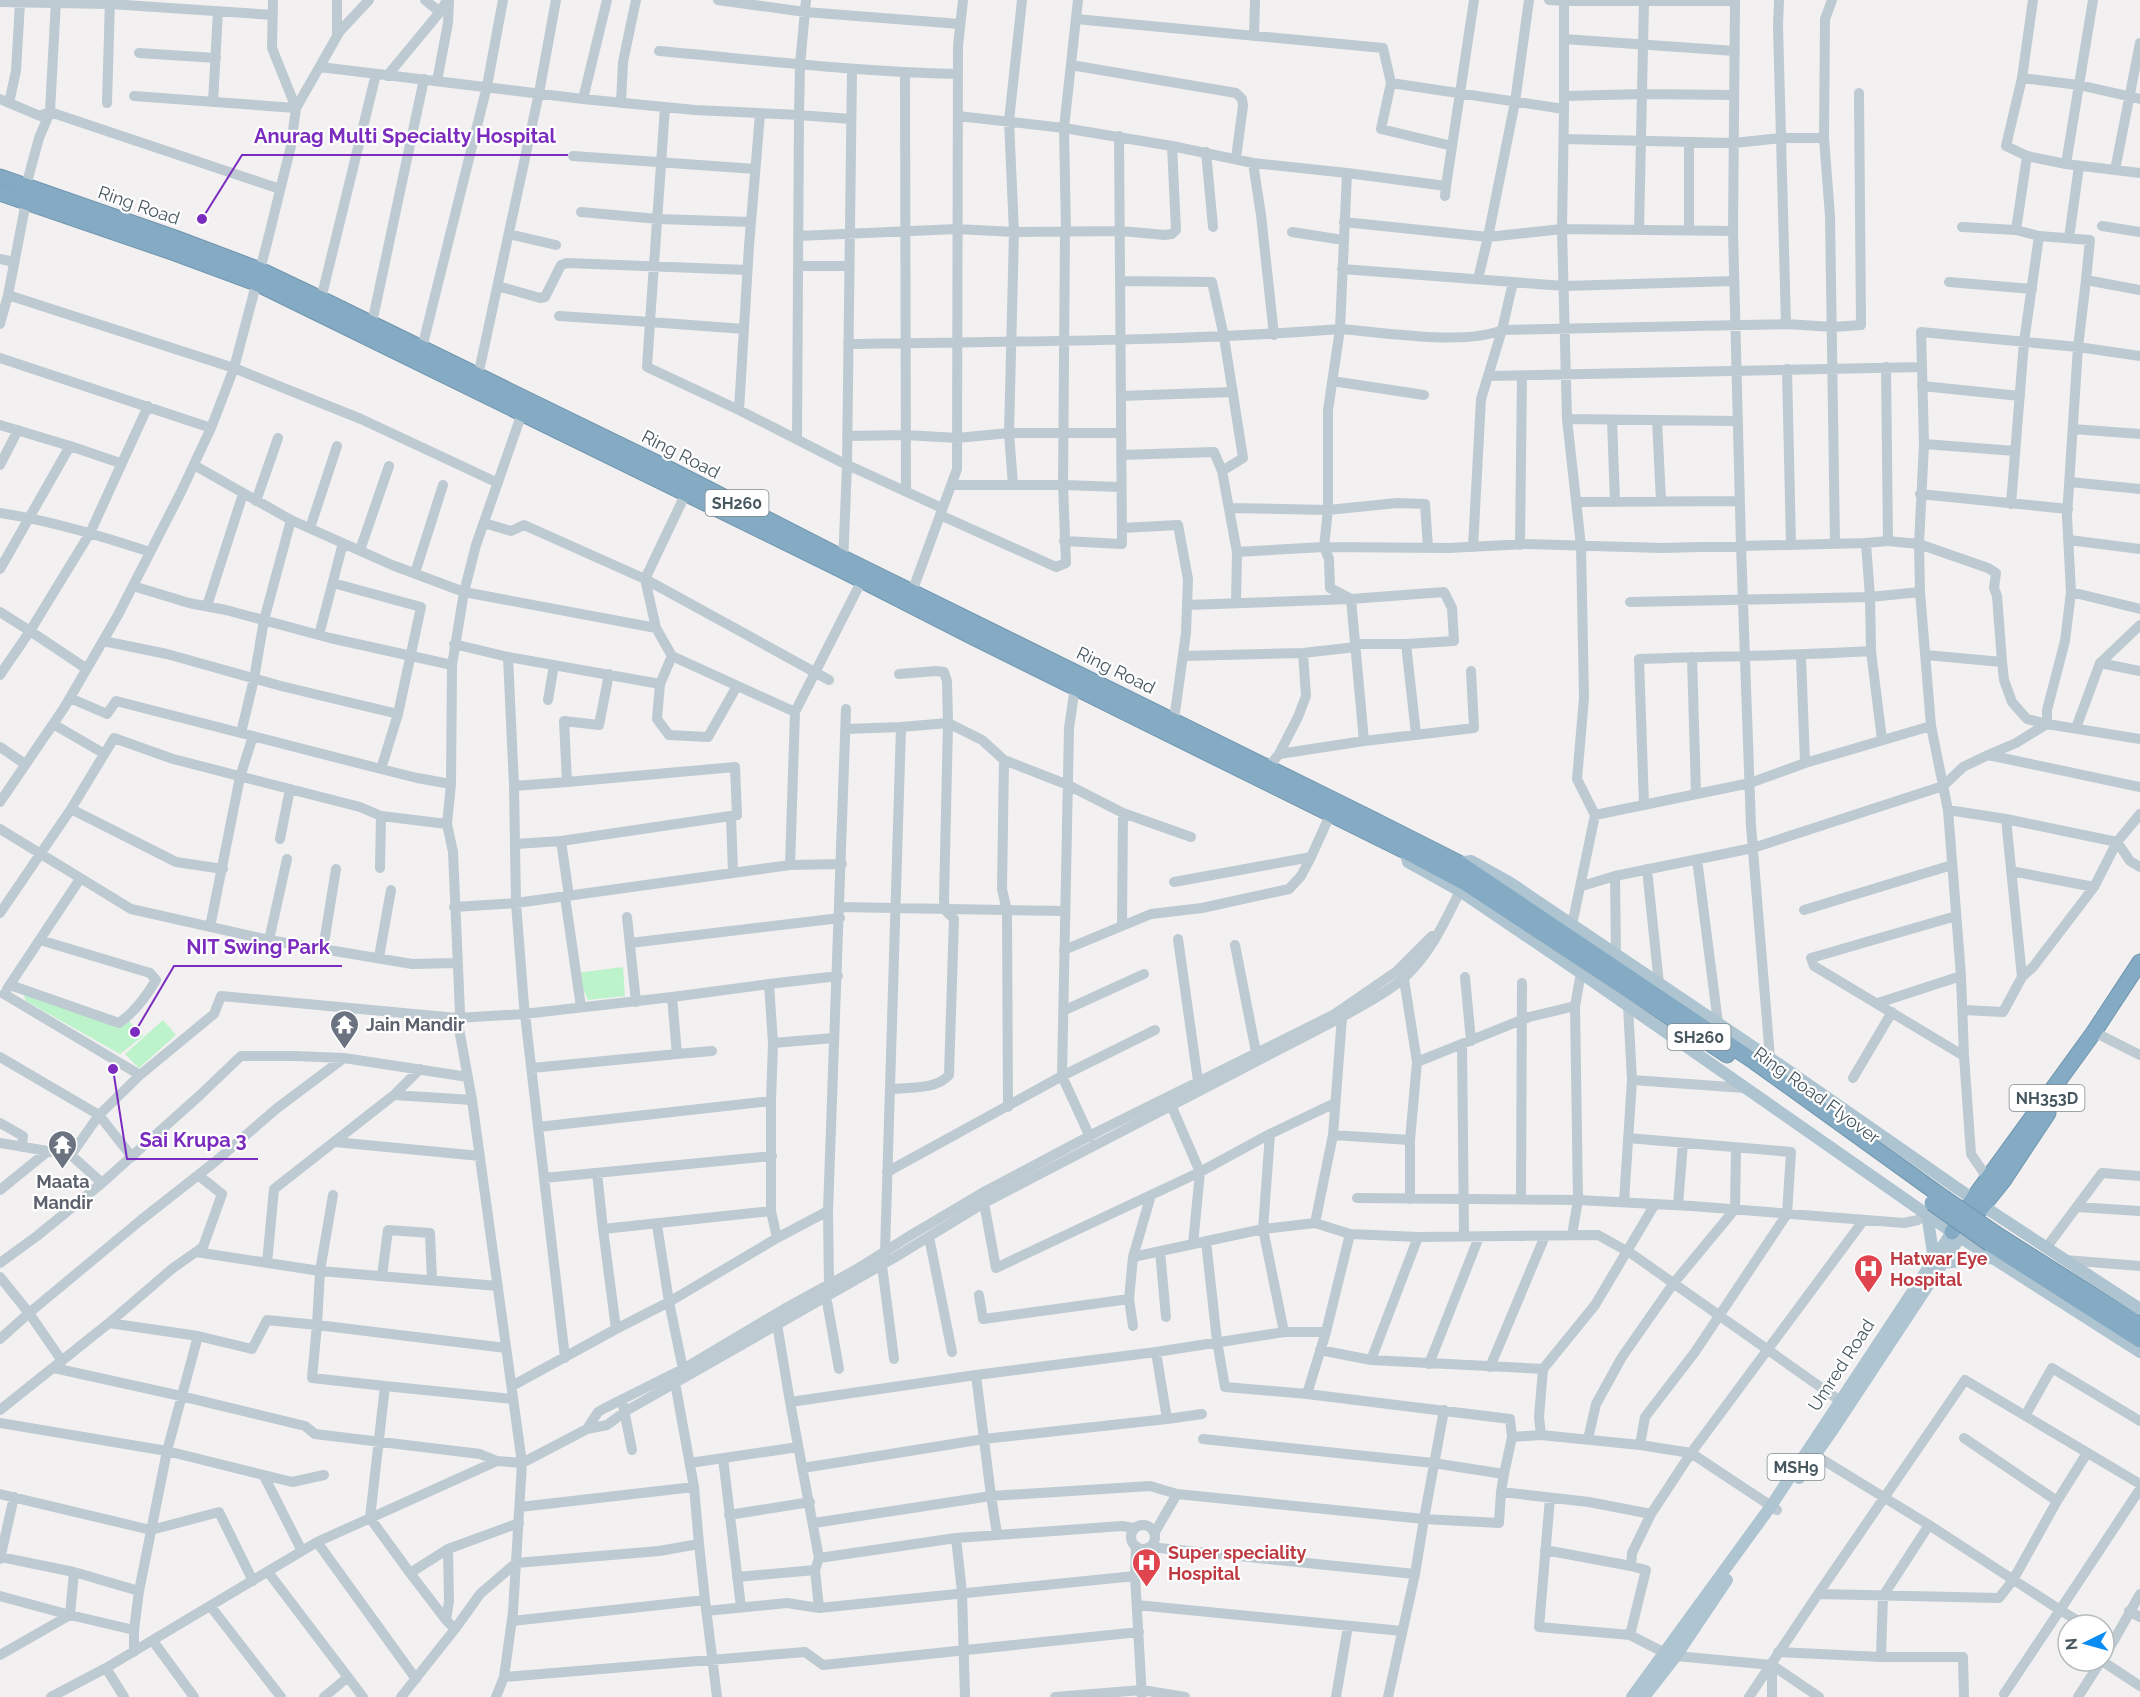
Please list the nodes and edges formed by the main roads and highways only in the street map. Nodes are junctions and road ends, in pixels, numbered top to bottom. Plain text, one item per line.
1 (0, 177) edge
2 (0, 193) edge
3 (258, 277) junction
4 (842, 564) junction
5 (1264, 774) junction
6 (1405, 851) junction
7 (1459, 863) junction
8 (2140, 962) edge
9 (2140, 976) edge
10 (2098, 1034) junction
11 (1978, 1202) junction
12 (1930, 1206) junction
13 (1956, 1234) junction
14 (1992, 1245) junction
15 (1938, 1261) junction
16 (2140, 1309) edge
17 (2140, 1325) edge
18 (2140, 1340) edge
19 (2140, 1352) edge
20 (1844, 1403) junction
21 (1774, 1508) junction
22 (1671, 1654) junction
23 (1632, 1697) edge
24 (1644, 1697) edge

1 - 3 highway, Ring Road / SH260
2 - 3 highway, Ring Road / SH260
3 - 4 highway, Ring Road / SH260
3 - 4 highway, Ring Road / SH260
4 - 5 highway, Ring Road / SH260
4 - 5 highway, Ring Road / SH260
5 - 6 highway, Ring Road / SH260
5 - 7 highway, Ring Road / SH260
6 - 12 highway, Ring Road Flyover / SH260
6 - 12 main road
7 - 11 main road
7 - 12 highway, Ring Road Flyover / SH260
8 - 10 highway, NH353D
9 - 10 highway, NH353D
10 - 11 highway, NH353D
10 - 11 highway, NH353D
11 - 13 highway, NH353D
11 - 16 main road
12 - 13 main road
12 - 14 highway, Ring Road Flyover / SH260, bridge
12 - 15 main road
13 - 14 main road
13 - 15 main road, Umred Road
14 - 15 main road
14 - 17 highway, Ring Road Flyover / SH260
14 - 18 highway, Ring Road Flyover / SH260
14 - 19 main road
15 - 20 main road, Umred Road / MSH9
20 - 21 main road, Umred Road / MSH9
20 - 21 main road
21 - 22 main road, Umred Road / MSH9
22 - 23 main road, Umred Road / MSH9
22 - 24 main road

